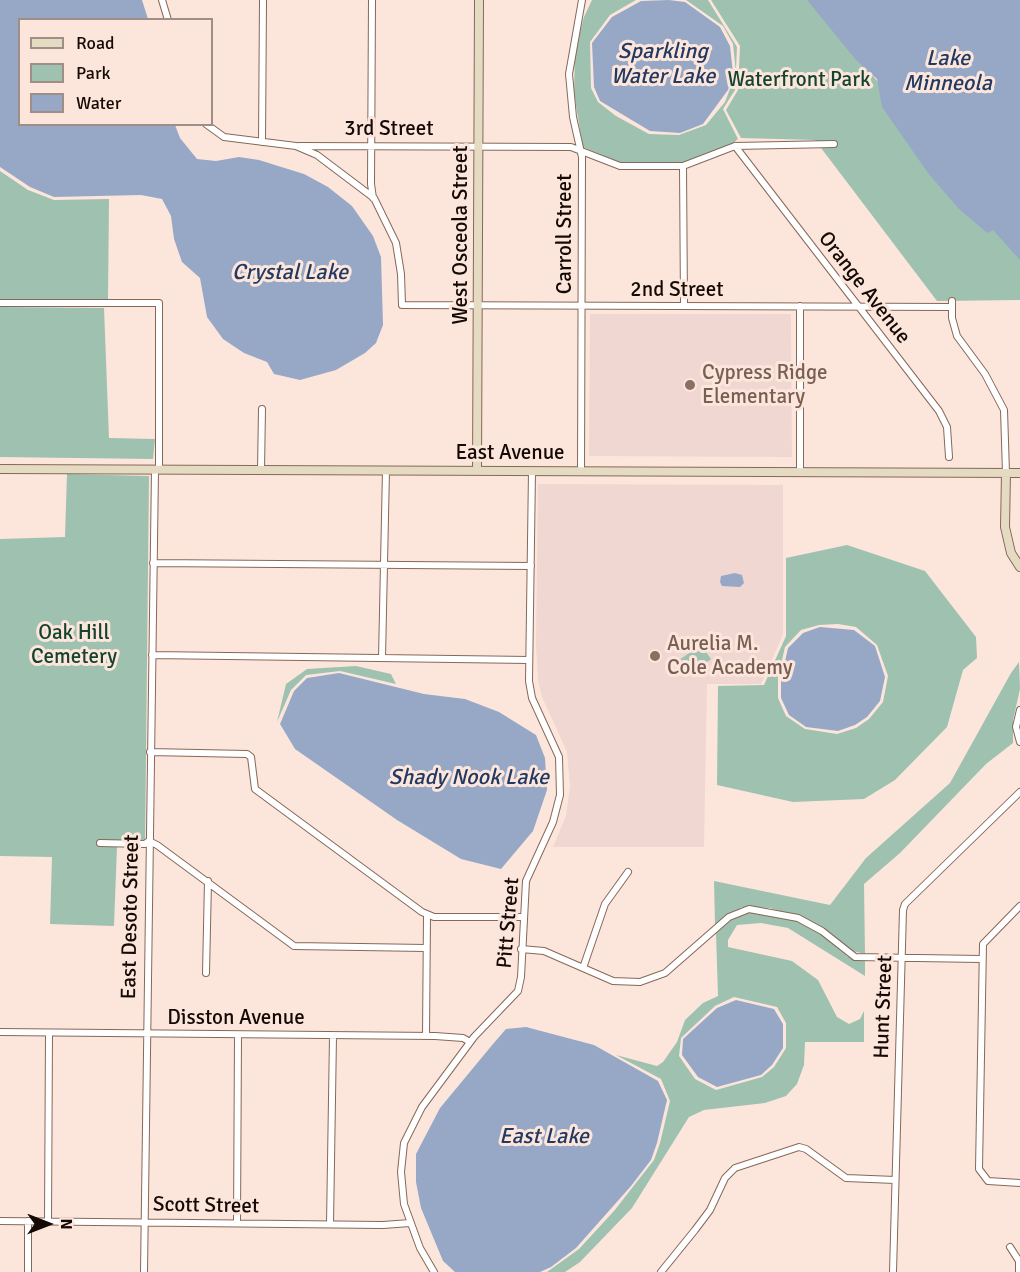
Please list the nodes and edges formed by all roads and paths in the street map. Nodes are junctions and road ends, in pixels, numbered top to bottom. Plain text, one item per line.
1 (162, 0) edge
2 (263, 0) edge
3 (372, 0) edge
4 (479, 0) edge
5 (582, 0) edge
6 (167, 18) edge
7 (209, 126) edge
8 (262, 142) junction
9 (834, 144) dead end
10 (371, 145) junction
11 (296, 146) junction
12 (735, 146) junction
13 (480, 147) junction
14 (580, 149) junction
15 (682, 166) junction
16 (374, 198) junction
17 (0, 303) edge
18 (479, 305) junction
19 (581, 306) junction
20 (684, 306) junction
21 (800, 306) junction
22 (857, 307) junction
23 (262, 409) dead end
24 (949, 457) dead end
25 (0, 469) edge
26 (157, 469) junction
27 (261, 470) junction
28 (386, 470) junction
29 (477, 471) junction
30 (532, 471) junction
31 (581, 471) junction
32 (800, 472) junction
33 (1006, 473) junction
34 (1020, 473) edge
35 (153, 563) junction
36 (384, 564) junction
37 (531, 566) junction
38 (1020, 567) edge
39 (152, 655) junction
40 (382, 658) junction
41 (529, 660) junction
42 (1020, 710) edge
43 (1020, 742) edge
44 (150, 752) junction
45 (1020, 792) edge
46 (149, 841) junction
47 (100, 843) dead end
48 (628, 873) dead end
49 (208, 881) junction
50 (1020, 906) edge
51 (427, 915) junction
52 (523, 917) junction
53 (426, 948) junction
54 (521, 949) junction
55 (902, 958) junction
56 (981, 959) junction
57 (583, 968) junction
58 (206, 973) dead end
59 (0, 1032) edge
60 (49, 1033) junction
61 (146, 1034) junction
62 (238, 1035) junction
63 (333, 1036) junction
64 (426, 1036) junction
65 (471, 1042) junction
66 (895, 1180) junction
67 (1020, 1183) edge
68 (0, 1221) edge
69 (28, 1221) junction
70 (48, 1221) junction
71 (144, 1221) junction
72 (237, 1223) junction
73 (410, 1223) junction
74 (330, 1224) junction
75 (1010, 1247) dead end
76 (28, 1272) edge
77 (144, 1272) edge
78 (434, 1272) edge
79 (661, 1272) edge
80 (893, 1272) edge
81 (1019, 1272) edge

1 - 6 street
2 - 8 street
3 - 10 street
4 - 13 street, West Osceola Street
5 - 14 street, Carroll Street
7 - 8 street
8 - 11 street
9 - 12 street, 3rd Street
10 - 11 street, 3rd Street
10 - 13 street, 3rd Street
10 - 16 street
11 - 16 street
12 - 15 street, 3rd Street
12 - 22 street, Orange Avenue
13 - 14 street, 3rd Street
13 - 18 street, West Osceola Street
14 - 15 street, 3rd Street
14 - 19 street, Carroll Street
15 - 20 street
16 - 18 street, 2nd Street
17 - 26 street, East Desoto Street
18 - 19 street, 2nd Street
18 - 29 street, West Osceola Street
19 - 20 street, 2nd Street
19 - 31 street, Carroll Street
20 - 21 street, 2nd Street
21 - 22 street, 2nd Street
21 - 32 street
22 - 24 street, Orange Avenue
22 - 33 street, 2nd Street
23 - 27 street
25 - 26 street, East Avenue
26 - 27 street, East Avenue
26 - 35 street, East Desoto Street
27 - 28 street, East Avenue
28 - 29 street, East Avenue
28 - 36 street
29 - 30 street, East Avenue
30 - 31 street, East Avenue
30 - 37 street, Pitt Street
31 - 32 street, East Avenue
32 - 33 street, East Avenue
33 - 34 street, East Avenue
33 - 38 street
35 - 36 street
35 - 39 street, East Desoto Street
36 - 37 street
36 - 40 street
37 - 41 street, Pitt Street
39 - 40 street
39 - 44 street, East Desoto Street
40 - 41 street
41 - 52 street, Pitt Street
42 - 43 street
44 - 46 street, East Desoto Street
44 - 51 street
45 - 55 street, Hunt Street
46 - 47 street
46 - 49 street
46 - 61 street, East Desoto Street
48 - 57 street
49 - 53 street
49 - 58 street
50 - 56 street
51 - 52 street
51 - 53 street
52 - 54 street, Pitt Street
53 - 64 street
54 - 57 street
54 - 65 street, Pitt Street
55 - 56 street
55 - 57 street
55 - 66 street, Hunt Street
56 - 67 street
59 - 60 street, Disston Avenue
60 - 61 street, Disston Avenue
60 - 70 street
61 - 62 street, Disston Avenue
61 - 71 street, East Desoto Street
62 - 63 street, Disston Avenue
62 - 72 street
63 - 64 street, Disston Avenue
63 - 74 street
64 - 65 street, Disston Avenue
65 - 73 street, Pitt Street
66 - 79 street
66 - 80 street, Hunt Street
68 - 69 street, Scott Street
69 - 70 street, Scott Street
69 - 76 street
70 - 71 street, Scott Street
71 - 72 street, Scott Street
71 - 77 street, East Desoto Street
72 - 74 street, Scott Street
73 - 74 street, Scott Street
73 - 78 street, Pitt Street
75 - 81 street

